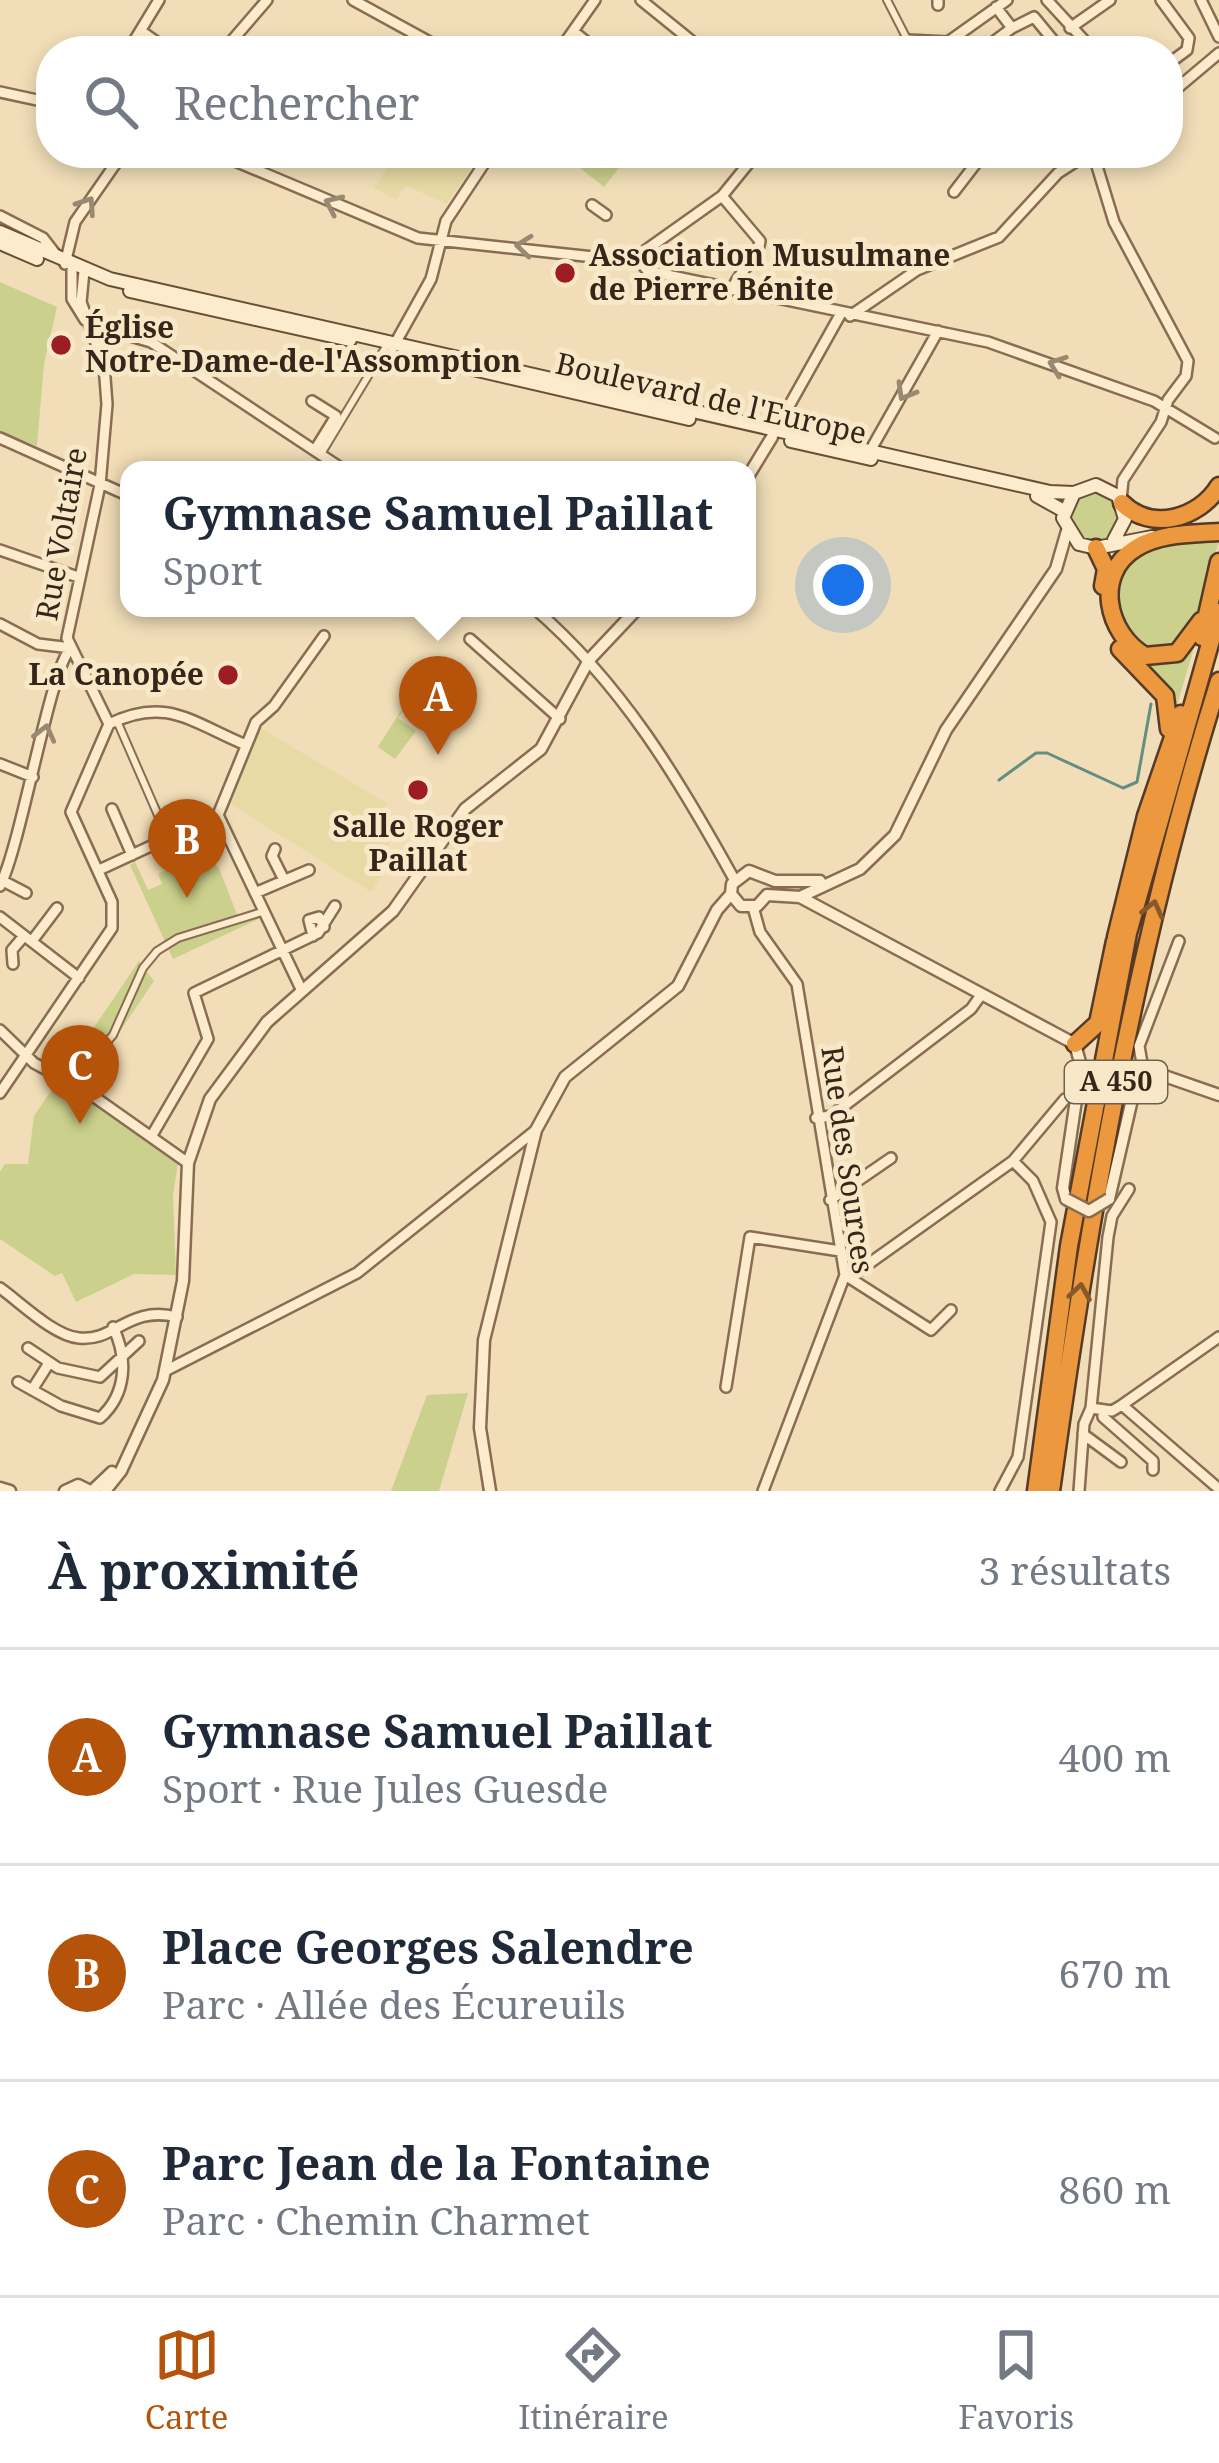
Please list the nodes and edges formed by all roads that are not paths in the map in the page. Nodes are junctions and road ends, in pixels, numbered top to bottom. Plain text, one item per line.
1 (159, 0) edge
2 (267, 0) edge
3 (353, 0) edge
4 (595, 0) edge
5 (641, 0) edge
6 (887, 0) edge
7 (1007, 0) edge
8 (1047, 0) edge
9 (1111, 0) edge
10 (1161, 0) edge
11 (1201, 0) edge
12 (996, 8) junction
13 (1012, 28) junction
14 (1070, 28) junction
15 (141, 31) junction
16 (573, 31) junction
17 (138, 36) edge
18 (147, 36) edge
19 (236, 36) edge
20 (419, 36) edge
21 (570, 36) edge
22 (579, 36) edge
23 (685, 36) edge
24 (905, 36) edge
25 (959, 36) edge
26 (1001, 36) edge
27 (1050, 36) edge
28 (1078, 36) edge
29 (1219, 37) edge
30 (1183, 53) edge
31 (1219, 53) edge
32 (1183, 83) edge
33 (0, 92) edge
34 (36, 100) edge
35 (113, 168) edge
36 (250, 168) edge
37 (481, 168) edge
38 (745, 168) edge
39 (972, 168) edge
40 (1066, 168) edge
41 (1096, 168) edge
42 (954, 191) dead end
43 (722, 196) junction
44 (592, 205) dead end
45 (605, 215) dead end
46 (0, 216) edge
47 (0, 232) edge
48 (443, 239) junction
49 (0, 243) edge
50 (640, 262) junction
51 (72, 269) junction
52 (732, 290) junction
53 (884, 293) junction
54 (845, 315) junction
55 (874, 319) junction
56 (89, 324) junction
57 (938, 332) junction
58 (391, 346) junction
59 (313, 401) dead end
60 (1166, 406) junction
61 (774, 434) junction
62 (0, 438) edge
63 (1214, 438) dead end
64 (870, 451) junction
65 (318, 452) junction
66 (331, 461) edge
67 (1134, 461) junction
68 (756, 463) edge
69 (100, 485) junction
70 (1102, 486) junction
71 (1219, 486) edge
72 (120, 493) edge
73 (1074, 493) junction
74 (1123, 507) junction
75 (1064, 511) junction
76 (1188, 530) junction
77 (1067, 532) junction
78 (1219, 532) edge
79 (1114, 541) junction
80 (1090, 547) junction
81 (0, 550) edge
82 (1219, 562) edge
83 (1056, 569) junction
84 (78, 577) junction
85 (1213, 611) edge
86 (543, 617) edge
87 (630, 617) edge
88 (0, 624) edge
89 (324, 636) dead end
90 (470, 639) dead end
91 (71, 648) junction
92 (589, 660) junction
93 (1219, 681) edge
94 (1219, 712) edge
95 (560, 719) junction
96 (113, 722) junction
97 (246, 745) junction
98 (1166, 751) junction
99 (0, 764) edge
100 (1192, 767) junction
101 (33, 777) junction
102 (112, 808) dead end
103 (218, 815) junction
104 (168, 838) junction
105 (275, 849) dead end
106 (132, 855) junction
107 (99, 870) junction
108 (309, 870) dead end
109 (740, 875) junction
110 (765, 879) junction
111 (284, 880) junction
112 (836, 880) junction
113 (790, 882) junction
114 (1, 884) edge
115 (26, 893) dead end
116 (255, 893) junction
117 (767, 895) junction
118 (802, 895) junction
119 (734, 899) junction
120 (335, 906) dead end
121 (57, 908) dead end
122 (753, 908) junction
123 (263, 911) junction
124 (0, 917) edge
125 (28, 938) junction
126 (1114, 941) junction
127 (1179, 941) dead end
128 (282, 950) junction
129 (13, 964) dead end
130 (79, 978) junction
131 (302, 992) junction
132 (981, 995) junction
133 (1110, 1020) junction
134 (0, 1030) edge
135 (1075, 1044) junction
136 (25, 1056) junction
137 (1144, 1076) junction
138 (72, 1083) junction
139 (0, 1093) edge
140 (1219, 1095) edge
141 (1065, 1099) dead end
142 (816, 1118) junction
143 (536, 1130) junction
144 (151, 1137) junction
145 (891, 1158) dead end
146 (1012, 1161) junction
147 (188, 1163) junction
148 (1129, 1189) dead end
149 (830, 1200) junction
150 (840, 1251) junction
151 (844, 1275) junction
152 (0, 1288) edge
153 (951, 1310) dead end
154 (177, 1317) junction
155 (113, 1327) junction
156 (1219, 1337) edge
157 (139, 1341) dead end
158 (28, 1348) dead end
159 (169, 1357) junction
160 (124, 1359) junction
161 (185, 1362) junction
162 (50, 1363) junction
163 (165, 1371) junction
164 (18, 1382) dead end
165 (726, 1387) dead end
166 (32, 1390) junction
167 (1123, 1405) junction
168 (1097, 1410) junction
169 (1083, 1434) junction
170 (126, 1456) junction
171 (1121, 1462) dead end
172 (1153, 1470) dead end
173 (0, 1488) edge
174 (1219, 1489) edge
175 (10, 1491) edge
176 (65, 1491) edge
177 (91, 1491) edge
178 (105, 1491) edge
179 (490, 1491) edge
180 (763, 1491) edge
181 (1000, 1491) edge
182 (1036, 1491) edge
183 (1051, 1491) edge
184 (1079, 1491) edge

1 - 15 street
2 - 19 street
3 - 20 street
4 - 16 street
5 - 23 street
6 - 24 street
7 - 12 street
8 - 14 street
9 - 14 street
10 - 30 street
11 - 29 street
12 - 13 street
12 - 25 street
13 - 26 street
13 - 27 street
14 - 28 street
15 - 17 street
15 - 18 street
16 - 21 street
16 - 22 street
31 - 32 street
33 - 34 street
51 -> 35 street, Rue Voltaire
48 -> 36 street
37 - 48 street
38 - 43 street
39 - 42 street
40 - 53 street
41 - 60 street
43 - 50 street
43 - 52 street
44 - 45 street
46 - 51 street, Boulevard de l'Europe
47 - 51 main road, Boulevard de l'Europe
50 -> 48 street
48 - 58 street
49 - 51 main road, Boulevard de l'Europe
50 - 52 street
51 - 56 street, Rue Voltaire
51 - 58 main road, Boulevard de l'Europe
52 - 54 street
53 - 54 street
53 - 55 street
54 - 55 street
54 - 61 street
55 - 57 street
56 - 65 street
56 - 69 street, Rue Voltaire
60 -> 57 street
57 -> 64 street
58 - 61 main road, Boulevard de l'Europe
58 - 65 street
59 - 65 street
60 - 63 street
60 - 67 street
61 - 64 main road, Boulevard de l'Europe
61 - 68 street
61 - 75 main road, Boulevard de l'Europe
62 - 69 street
64 - 73 main road, Boulevard de l'Europe
65 - 66 street
67 - 70 street
67 - 74 street
69 - 72 street
69 - 84 street, Rue Voltaire
70 - 73 main road
70 - 74 main road
71 - 74 highway
73 - 75 main road
74 - 76 main road
74 - 79 main road
75 - 77 main road
76 - 78 main road
76 - 79 main road
77 - 80 main road
77 - 83 street
78 - 85 highway
79 - 80 main road
80 - 83 street
80 - 98 highway
81 - 84 street
82 - 85 highway
83 - 112 street
84 - 91 street, Rue Voltaire
85 - 98 highway
85 - 133 highway, A 450
86 - 92 street
87 - 92 street
88 - 91 street
89 - 97 street
90 - 95 street
91 - 96 street
101 -> 91 street, Rue Voltaire
92 - 95 street
92 - 109 street
93 - 100 highway, A 450
94 - 100 highway
95 - 131 street
96 - 97 street
96 - 104 street
96 - 107 street
97 - 103 street
98 - 126 highway
99 - 101 street
183 -> 100 highway, A 450
101 - 114 street, Rue Voltaire
102 - 106 street
103 - 104 street
103 - 116 street
104 - 106 street
105 - 111 street
106 - 107 street
107 - 130 street
108 - 111 street
109 - 110 street
109 - 119 street
110 - 113 street
110 - 117 street
111 - 116 street
112 - 113 street
112 - 118 street
113 - 118 street
114 - 115 street
116 - 123 street
117 - 118 street
117 - 122 street
118 - 132 street
119 - 122 street
119 - 143 street
120 - 128 street
121 - 125 street
122 - 142 street, Rue des Sources
123 - 128 street
123 - 138 street
124 - 125 street
125 - 129 street
125 - 130 street
126 - 133 highway
126 - 135 highway
127 - 137 street
128 - 131 street
128 - 144 street
130 - 136 street
131 - 147 street
132 - 135 street
132 - 142 street
133 - 182 highway, A 450
134 - 136 street
135 - 137 street, bridge
136 - 138 street
136 - 139 street
137 - 140 street
138 - 144 street
141 - 146 street
142 - 149 street, Rue des Sources
143 - 161 street
143 - 179 street
144 - 147 street
145 - 149 street
146 - 151 street
146 - 181 street
147 - 154 street
148 - 168 street
149 - 150 street, Rue des Sources
150 - 151 street, Rue des Sources
150 - 165 street
151 - 153 street
151 - 180 street, Rue des Sources
152 - 155 street
154 - 155 street
154 - 159 street
155 - 160 street
156 - 167 street
157 - 160 street
158 - 162 street
159 - 161 street
159 - 163 street
160 - 162 street
160 - 166 street
161 - 163 street
162 - 166 street
163 - 170 street
164 - 166 street
167 - 168 street
167 - 174 street
168 - 169 street
168 - 172 street
169 - 171 street
169 - 184 street
170 - 177 street
170 - 178 street
173 - 175 street
176 - 177 street

